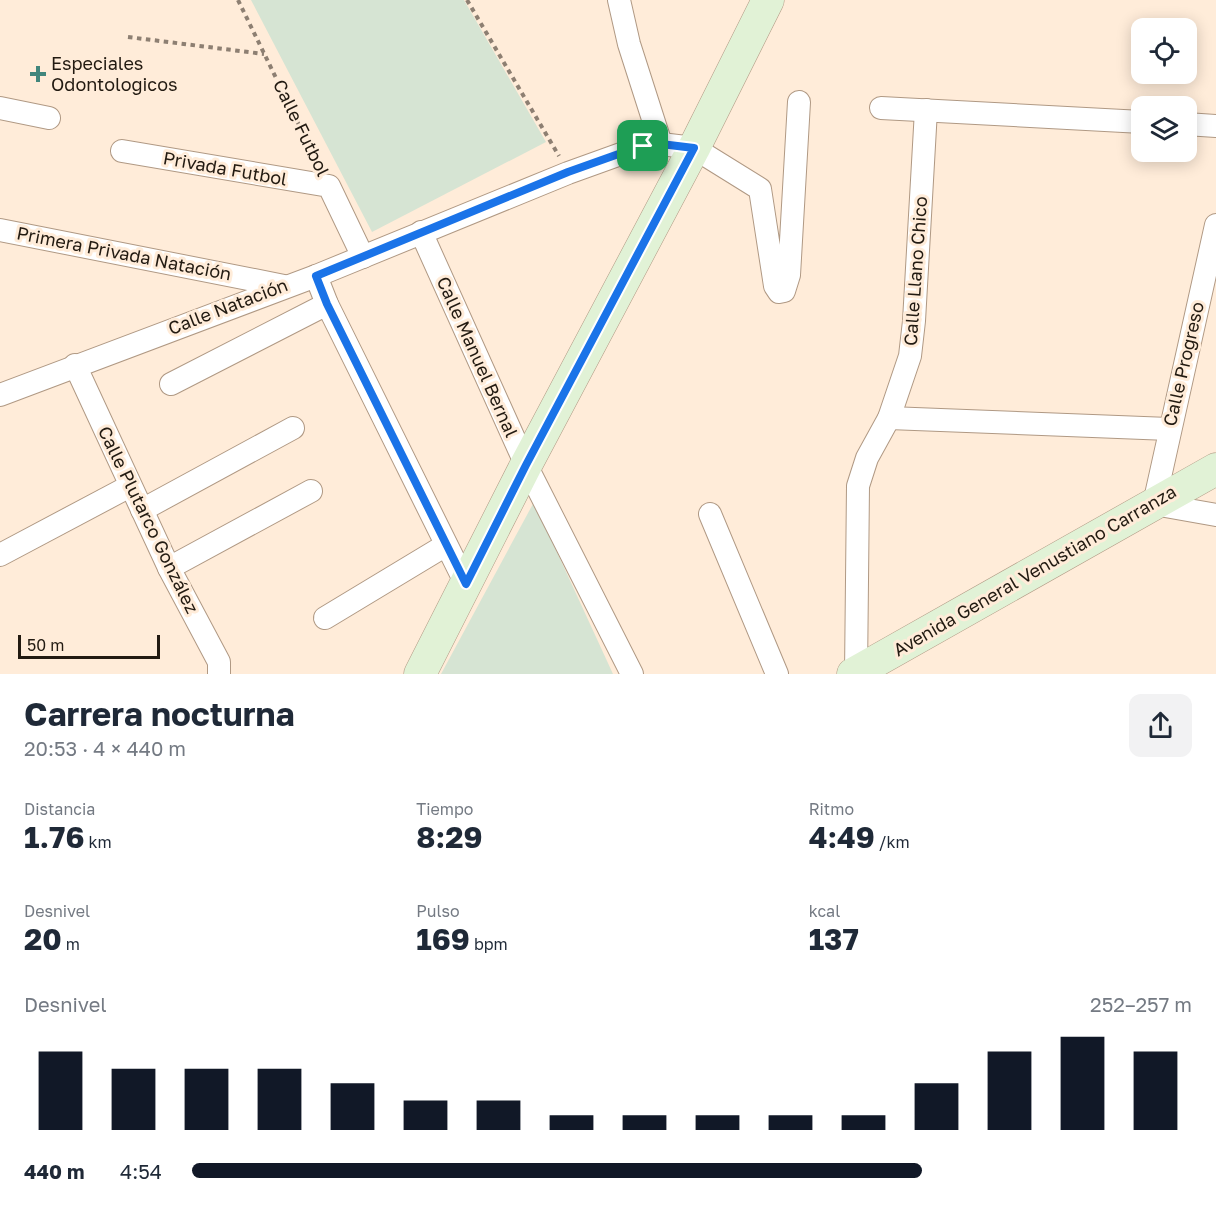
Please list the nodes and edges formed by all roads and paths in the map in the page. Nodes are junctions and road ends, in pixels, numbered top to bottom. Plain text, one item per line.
1 (238, 0) edge
2 (467, 0) edge
3 (619, 0) edge
4 (768, 0) edge
5 (128, 37) dead end
6 (265, 54) junction
7 (799, 102) dead end
8 (0, 108) edge
9 (881, 108) dead end
10 (926, 110) junction
11 (49, 118) dead end
12 (1131, 121) edge
13 (1197, 125) edge
14 (1216, 126) edge
15 (661, 144) junction
16 (694, 148) junction
17 (122, 151) dead end
18 (568, 172) junction
19 (329, 186) junction
20 (1216, 225) edge
21 (0, 230) edge
22 (421, 232) junction
23 (363, 257) junction
24 (316, 276) junction
25 (284, 286) junction
26 (327, 304) junction
27 (75, 365) junction
28 (171, 384) dead end
29 (0, 395) edge
30 (889, 418) junction
31 (293, 428) dead end
32 (1169, 429) junction
33 (526, 465) junction
34 (1216, 469) edge
35 (130, 486) junction
36 (310, 491) dead end
37 (1154, 504) junction
38 (142, 510) junction
39 (710, 514) dead end
40 (1216, 515) edge
41 (446, 545) junction
42 (0, 555) edge
43 (169, 568) junction
44 (466, 584) junction
45 (325, 618) dead end
46 (855, 673) edge
47 (219, 674) edge
48 (420, 674) edge
49 (632, 674) edge
50 (777, 674) edge

1 - 6 path, Calle Futbol
2 - 18 path
3 - 15 street
4 - 16 main road
5 - 6 path
6 - 19 path, Calle Futbol
7 - 16 street
8 - 11 street
9 - 10 street
10 - 12 street
10 - 30 street, Calle Llano Chico
13 - 14 street
15 - 16 street, Calle Natación
15 - 18 street, Calle Natación
16 - 33 main road
17 - 19 street, Privada Futbol
18 - 22 street, Calle Natación
19 - 23 street, Calle Futbol
20 - 32 street, Calle Progreso
21 - 25 street, Primera Privada Natación
22 - 23 street, Calle Natación
22 - 33 street, Calle Manuel Bernal
23 - 24 street, Calle Natación
24 - 25 street, Calle Natación
24 - 26 street
25 - 27 street, Calle Natación
26 - 28 street
26 - 41 street
27 - 29 street, Calle Natación
27 - 35 street, Calle Plutarco González
30 - 32 street
30 - 46 street, Calle Llano Chico
31 - 38 street
32 - 37 street, Calle Progreso
33 - 44 main road
33 - 49 street, Calle Manuel Bernal
34 - 37 main road, Avenida General Venustiano Carranza
35 - 38 street, Calle Plutarco González
35 - 42 street
36 - 43 street
37 - 40 street
37 - 46 main road, Avenida General Venustiano Carranza
38 - 43 street, Calle Plutarco González
39 - 50 street
41 - 44 street
41 - 45 street
43 - 47 street, Calle Plutarco González
44 - 48 main road

